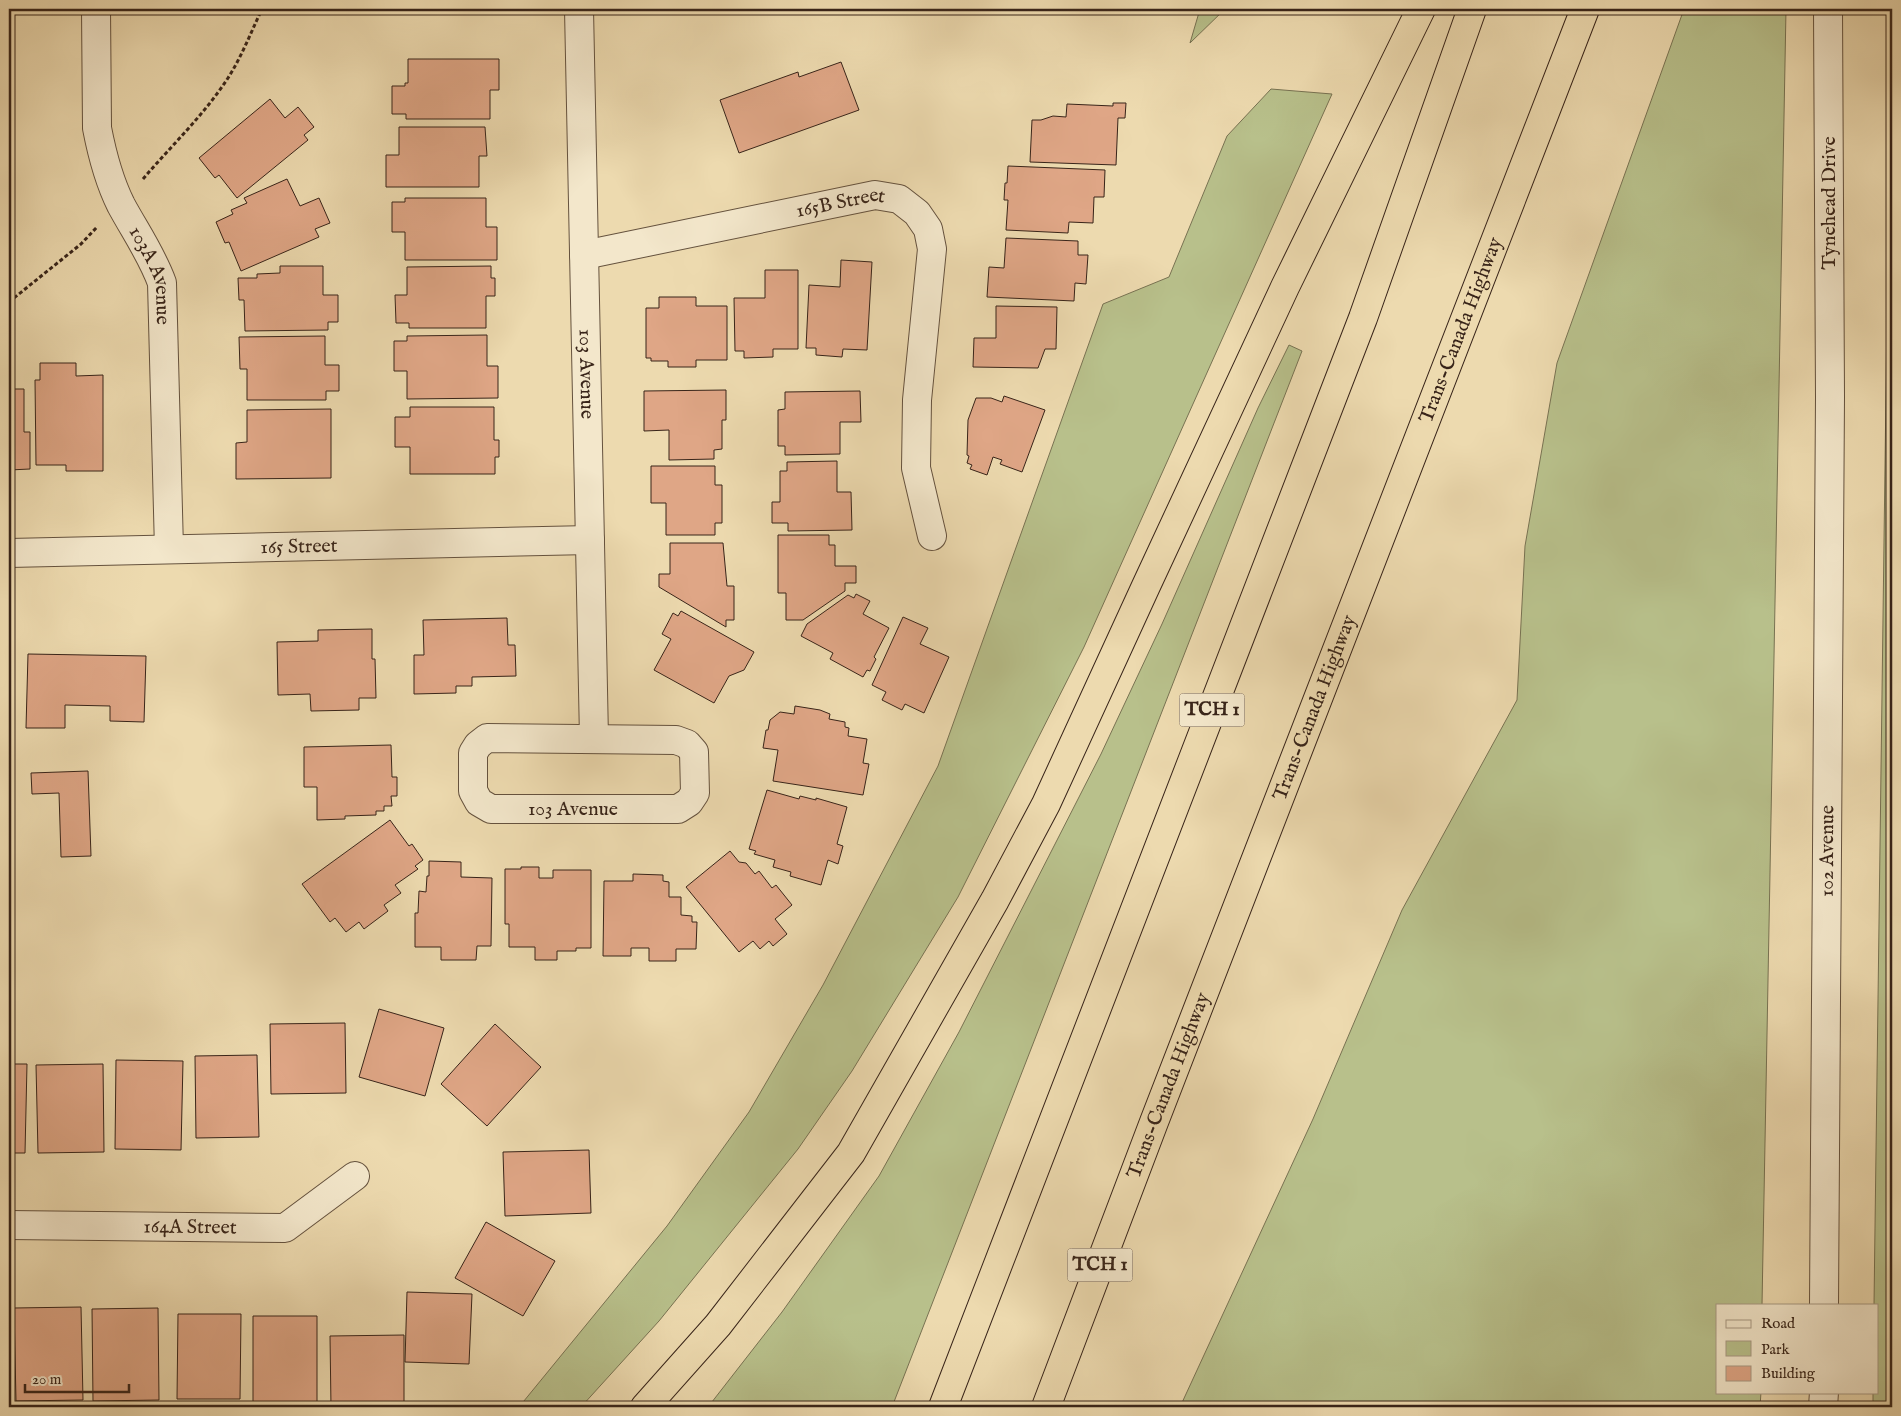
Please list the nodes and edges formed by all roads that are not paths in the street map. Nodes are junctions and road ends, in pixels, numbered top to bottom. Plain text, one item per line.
1 (96, 9) edge
2 (579, 9) edge
3 (1421, 9) edge
4 (1472, 9) edge
5 (1585, 9) edge
6 (1828, 9) edge
7 (584, 255) junction
8 (1830, 397) joint
9 (932, 536) dead end
10 (590, 540) junction
11 (169, 550) junction
12 (9, 553) edge
13 (594, 738) junction
14 (355, 1176) dead end
15 (9, 1225) edge
16 (1824, 1304) edge
17 (1824, 1394) edge
18 (645, 1407) edge
19 (943, 1407) edge
20 (1046, 1407) edge
21 (1823, 1407) edge

1 - 11 street, 103A Avenue
2 - 7 street, 103 Avenue
3 - 18 highway
4 - 19 highway, TCH 1
5 - 20 highway, Trans-Canada Highway / TCH 1
6 - 8 street, Tynehead Drive
7 - 9 street, 165B Street
7 - 10 street, 103 Avenue
8 - 16 street, 102 Avenue
10 - 11 street, 165 Street
10 - 13 street, 103 Avenue
11 - 12 street, 165 Street
13 - 13 street, 103 Avenue
14 - 15 street, 164A Street
17 - 21 street

